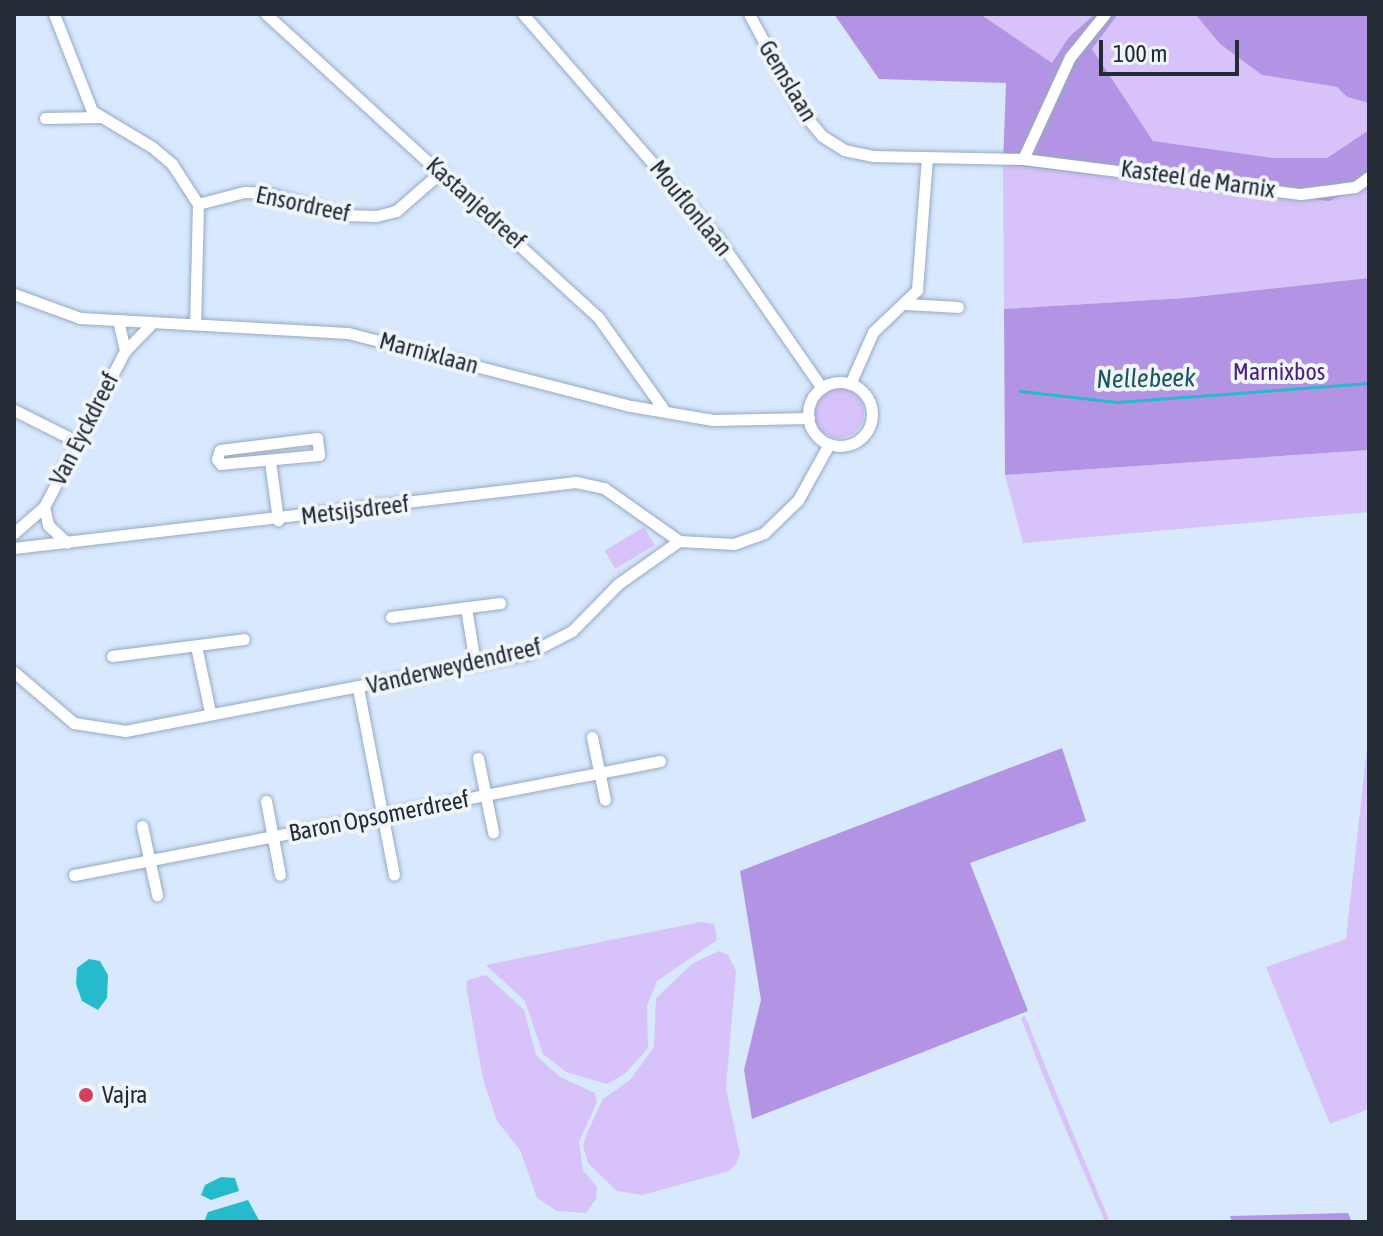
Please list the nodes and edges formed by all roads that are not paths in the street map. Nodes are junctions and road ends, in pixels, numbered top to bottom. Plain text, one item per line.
1 (54, 14) edge
2 (266, 14) edge
3 (523, 14) edge
4 (749, 14) edge
5 (1105, 14) edge
6 (100, 117) junction
7 (45, 118) dead end
8 (927, 157) junction
9 (1023, 159) junction
10 (442, 171) junction
11 (1369, 177) edge
12 (198, 204) junction
13 (14, 294) edge
14 (907, 304) junction
15 (958, 307) dead end
16 (118, 320) junction
17 (152, 323) junction
18 (195, 323) junction
19 (125, 351) junction
20 (850, 384) junction
21 (822, 388) junction
22 (14, 410) edge
23 (664, 410) junction
24 (809, 418) junction
25 (78, 442) junction
26 (829, 444) junction
27 (270, 461) junction
28 (44, 507) junction
29 (278, 520) junction
30 (14, 533) edge
31 (679, 541) junction
32 (67, 543) junction
33 (14, 548) edge
34 (500, 603) dead end
35 (466, 608) junction
36 (391, 617) dead end
37 (244, 639) dead end
38 (196, 646) junction
39 (112, 656) dead end
40 (475, 663) junction
41 (14, 672) edge
42 (358, 688) junction
43 (210, 712) junction
44 (592, 737) dead end
45 (478, 758) dead end
46 (660, 761) dead end
47 (599, 773) junction
48 (485, 795) junction
49 (605, 800) dead end
50 (266, 801) dead end
51 (383, 815) junction
52 (142, 826) dead end
53 (493, 832) dead end
54 (273, 836) junction
55 (149, 860) junction
56 (74, 875) dead end
57 (280, 875) dead end
58 (394, 875) dead end
59 (157, 895) dead end

1 - 6 street
2 - 10 street, Kastanjedreef
3 - 21 street, Mouflonlaan
4 - 8 street, Gemslaan
5 - 9 street
6 - 7 street
6 - 12 street
8 - 9 street, Kasteel de Marnix
8 - 14 street
9 - 11 street, Kasteel de Marnix
10 - 12 street, Ensordreef
10 - 23 street, Kastanjedreef
12 - 18 street
13 - 16 street, Marnixlaan
14 - 15 street
14 - 20 street
16 - 17 street, Marnixlaan
16 - 19 street, Van Eyckdreef
17 - 18 street, Marnixlaan
17 - 19 street, Van Eyckdreef
18 - 23 street, Marnixlaan
19 - 25 street, Van Eyckdreef
20 - 21 street
20 - 26 street
21 - 24 street
22 - 25 street
23 - 24 street, Marnixlaan
24 - 26 street
25 - 28 street, Van Eyckdreef
26 - 31 street
27 - 27 street
27 - 29 street
28 - 30 street, Van Eyckdreef
28 - 32 street, Van Eyckdreef
29 - 31 street, Metsijsdreef
29 - 32 street, Metsijsdreef
31 - 40 street, Vanderweydendreef
32 - 33 street, Metsijsdreef
34 - 35 street
35 - 36 street
35 - 40 street
37 - 38 street
38 - 39 street
38 - 43 street
40 - 42 street, Vanderweydendreef
41 - 43 street, Vanderweydendreef
42 - 43 street, Vanderweydendreef
42 - 51 street
44 - 47 street
45 - 48 street, Baron Opsomerdreef
46 - 47 street, Baron Opsomerdreef
47 - 48 street, Baron Opsomerdreef
47 - 49 street
48 - 51 street, Baron Opsomerdreef
48 - 53 street, Baron Opsomerdreef
50 - 54 street, Baron Opsomerdreef
51 - 54 street, Baron Opsomerdreef
51 - 58 street
52 - 55 street
54 - 55 street, Baron Opsomerdreef
54 - 57 street, Baron Opsomerdreef
55 - 56 street, Baron Opsomerdreef
55 - 59 street

